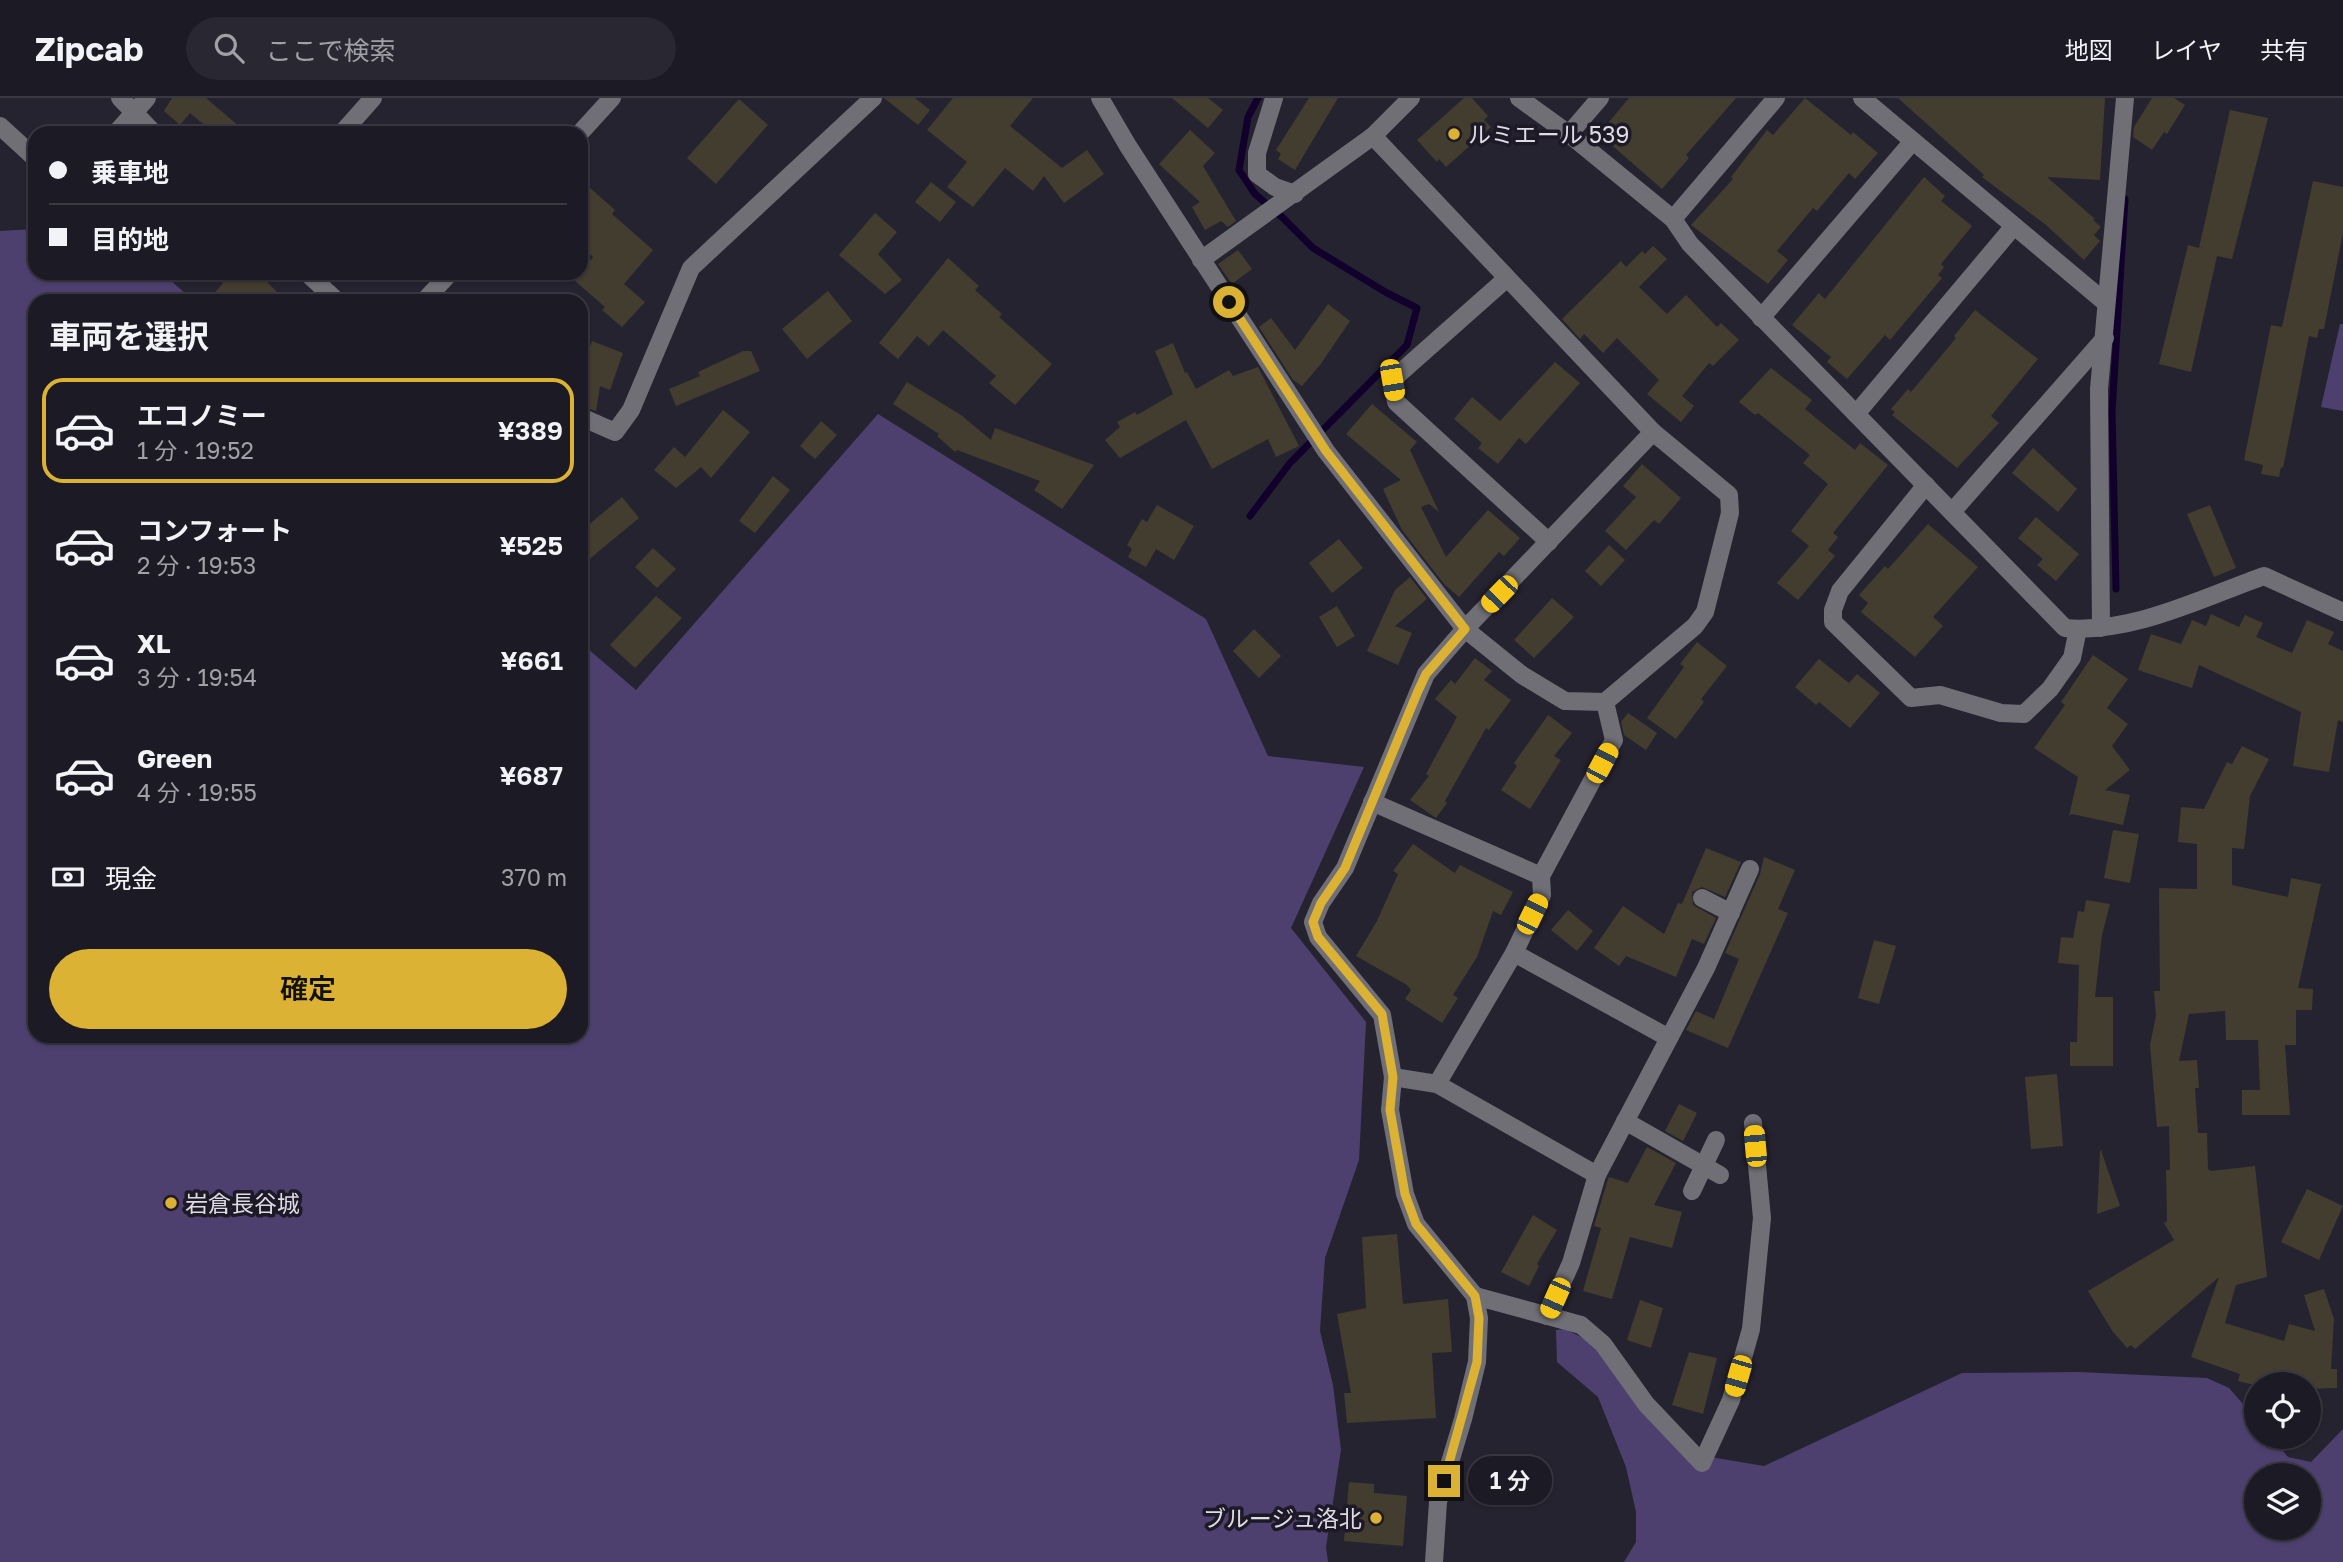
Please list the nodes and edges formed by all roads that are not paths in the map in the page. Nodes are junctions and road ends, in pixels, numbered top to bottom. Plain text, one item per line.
1 (120, 98) edge
2 (147, 98) edge
3 (373, 98) edge
4 (612, 98) edge
5 (873, 98) edge
6 (1100, 98) edge
7 (1274, 98) edge
8 (1411, 98) edge
9 (1519, 98) edge
10 (1600, 98) edge
11 (1776, 98) edge
12 (1862, 98) edge
13 (2125, 98) edge
14 (855, 104) edge
15 (133, 114) junction
16 (0, 126) edge
17 (122, 126) edge
18 (146, 126) edge
19 (348, 126) edge
20 (586, 126) edge
21 (1569, 134) junction
22 (1373, 136) junction
23 (1913, 141) junction
24 (28, 152) edge
25 (1295, 194) junction
26 (1673, 219) junction
27 (2014, 226) junction
28 (1201, 260) junction
29 (1506, 279) junction
30 (314, 280) edge
31 (444, 280) edge
32 (330, 294) edge
33 (432, 294) edge
34 (2105, 303) junction
35 (1761, 318) junction
36 (2105, 338) junction
37 (1856, 414) junction
38 (588, 420) edge
39 (1653, 432) junction
40 (1926, 485) junction
41 (1952, 512) junction
42 (1549, 542) junction
43 (2343, 612) edge
44 (2101, 628) junction
45 (1465, 629) junction
46 (2078, 629) junction
47 (1605, 702) junction
48 (1372, 802) junction
49 (1750, 869) dead end
50 (1541, 876) junction
51 (1702, 898) dead end
52 (1731, 913) junction
53 (1514, 953) junction
54 (1668, 1038) junction
55 (1393, 1077) junction
56 (1437, 1084) junction
57 (1625, 1122) junction
58 (1753, 1122) dead end
59 (1716, 1140) dead end
60 (1712, 1170) junction
61 (1597, 1175) junction
62 (1692, 1191) dead end
63 (1475, 1296) junction
64 (1547, 1316) junction
65 (1434, 1562) edge

1 - 15 street
2 - 15 street
3 - 19 street
4 - 20 street
5 - 14 street
6 - 28 street
7 - 25 street
8 - 22 street
9 - 21 street
10 - 21 street
11 - 26 street
12 - 23 street
13 - 34 street
14 - 38 street
15 - 17 street
15 - 18 street
16 - 24 street
21 - 26 street
22 - 25 street
22 - 29 street
23 - 27 street
23 - 35 street
25 - 28 street
26 - 35 street
27 - 34 street
27 - 37 street
28 - 45 street
29 - 39 street
29 - 42 street
30 - 32 street
31 - 33 street
34 - 36 street
35 - 37 street
36 - 41 street
36 - 44 street
37 - 40 street
39 - 42 street
39 - 47 street
40 - 41 street
40 - 46 street
41 - 46 street
42 - 45 street
43 - 44 street
44 - 46 street
45 - 47 street
45 - 48 street
47 - 50 street
48 - 50 street
48 - 55 street
49 - 52 street
50 - 53 street
51 - 52 street
52 - 54 street
53 - 54 street
53 - 56 street
54 - 57 street
55 - 56 street
55 - 63 street
56 - 61 street
57 - 60 street
57 - 61 street
58 - 64 street
59 - 60 street
60 - 62 street
61 - 64 street
63 - 64 street
63 - 65 street

